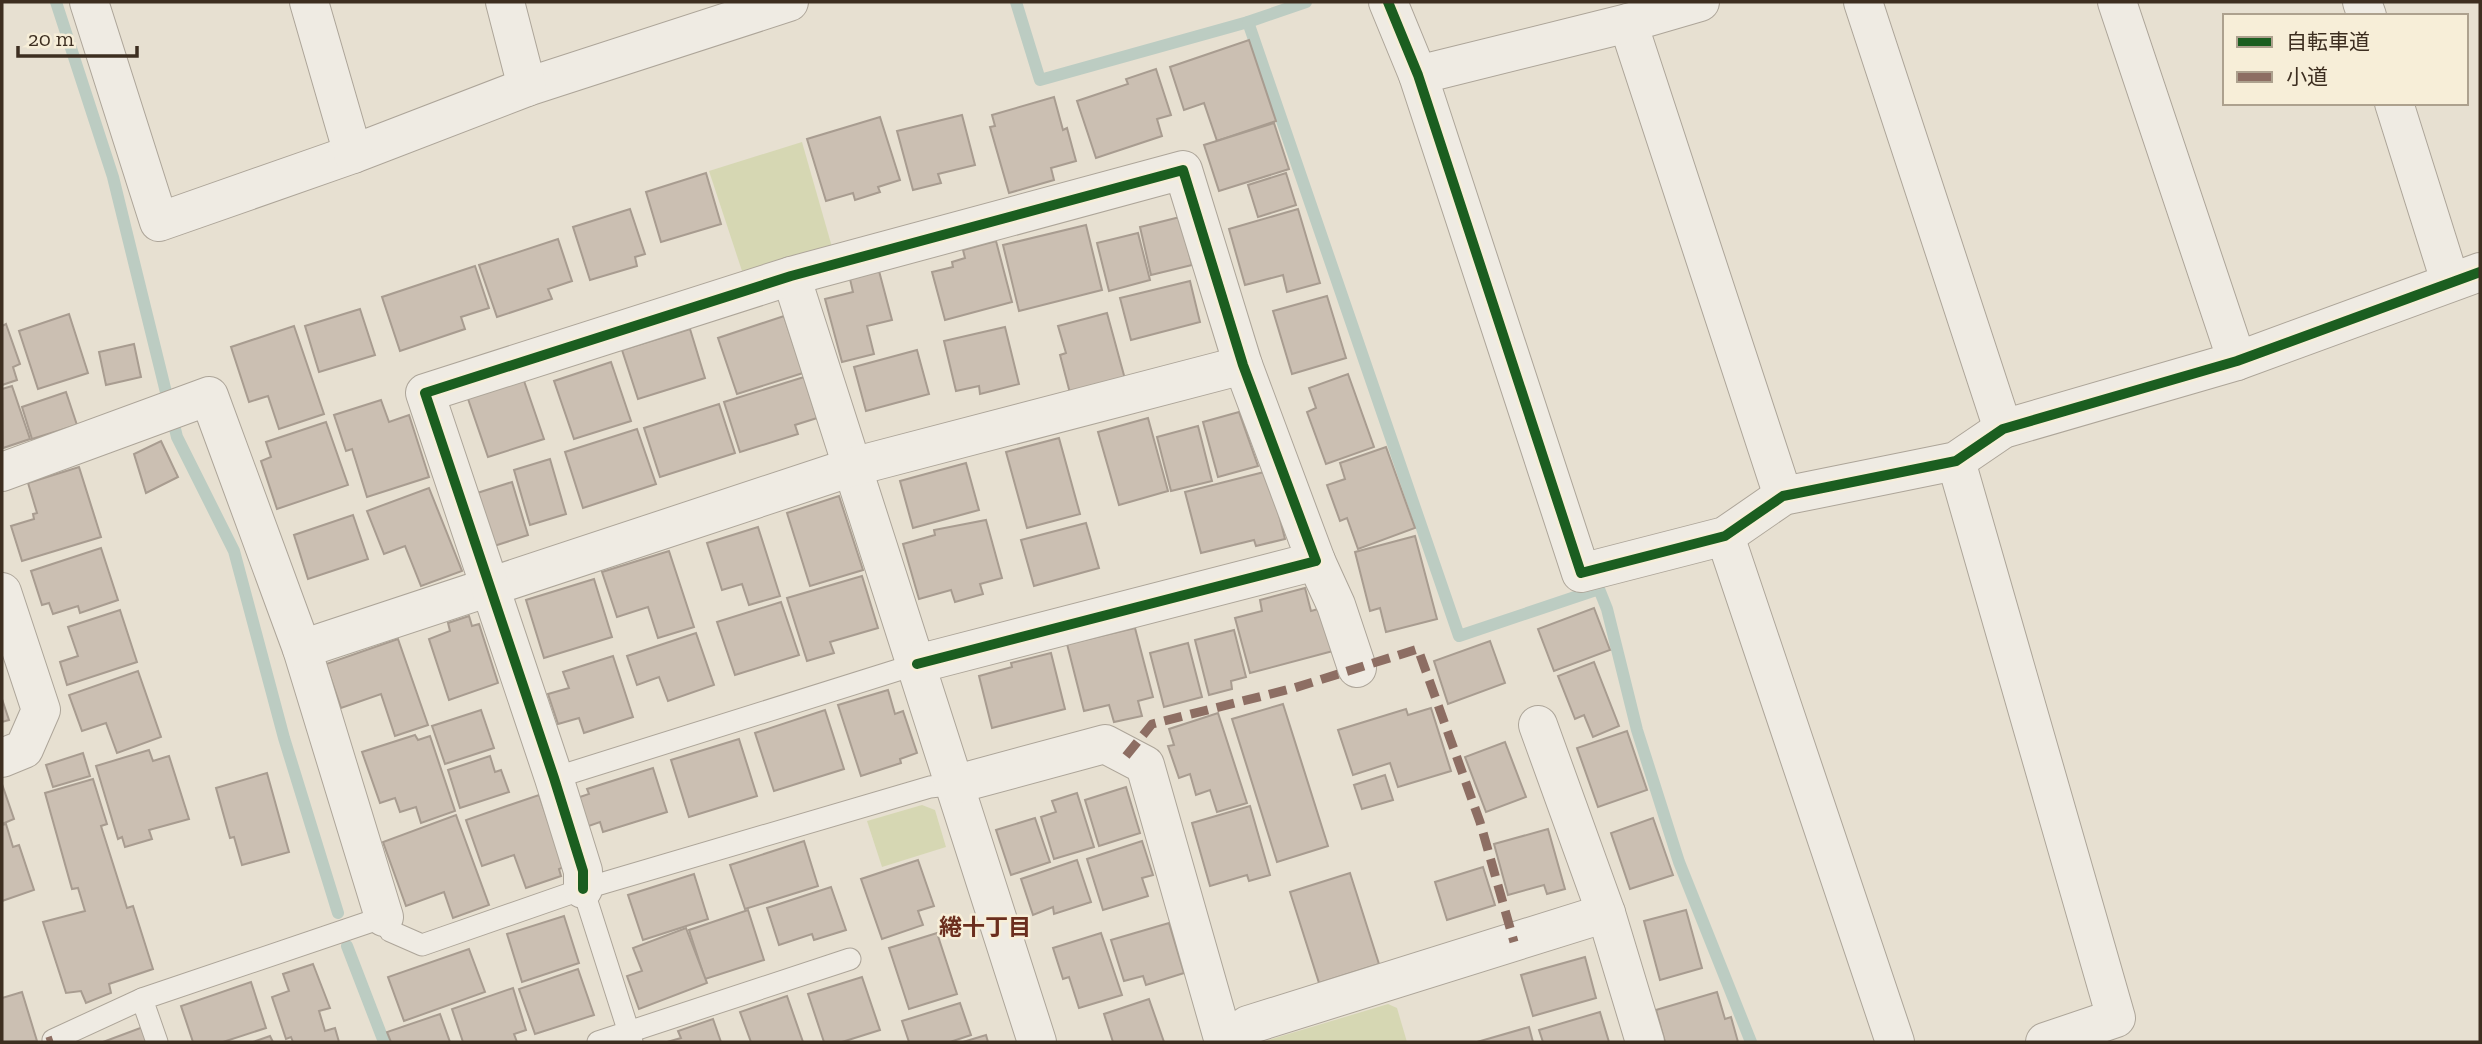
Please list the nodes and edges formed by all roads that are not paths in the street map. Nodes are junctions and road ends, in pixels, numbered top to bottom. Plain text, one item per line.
1 (89, 2) edge
2 (309, 2) edge
3 (505, 2) edge
4 (789, 2) edge
5 (1388, 2) edge
6 (1700, 2) edge
7 (1863, 2) edge
8 (2117, 2) edge
9 (731, 10) edge
10 (1628, 23) junction
11 (1418, 75) junction
12 (527, 88) junction
13 (2395, 105) edge
14 (353, 154) junction
15 (792, 276) junction
16 (2465, 276) edge
17 (2237, 361) junction
18 (1243, 365) junction
19 (2003, 429) junction
20 (1956, 461) junction
21 (852, 467) junction
22 (2, 472) edge
23 (1783, 496) junction
24 (1725, 536) junction
25 (1316, 561) junction
26 (488, 586) junction
27 (2, 592) edge
28 (302, 649) junction
29 (917, 664) junction
30 (1357, 668) dead end
31 (1538, 725) dead end
32 (2, 758) edge
33 (554, 778) junction
34 (957, 785) junction
35 (583, 889) junction
36 (1606, 913) junction
37 (384, 917) junction
38 (850, 959) dead end
39 (142, 999) junction
40 (630, 1037) edge
41 (53, 1040) dead end
42 (1225, 1041) edge
43 (157, 1042) edge
44 (598, 1042) edge
45 (1038, 1042) edge
46 (1645, 1042) edge
47 (1895, 1042) edge
48 (2045, 1042) edge

1 - 14 street
2 - 14 street
3 - 12 street
4 - 9 street
5 - 11 street
6 - 10 street
7 - 19 street
8 - 17 street
9 - 12 street
10 - 11 street
10 - 23 street
11 - 24 street
12 - 14 street
13 - 16 street
15 - 18 street
15 - 21 street
15 - 26 street
16 - 17 street
17 - 19 street
18 - 21 street
18 - 25 street
19 - 20 street
20 - 23 street
20 - 48 street
21 - 26 street
21 - 29 street
22 - 28 street
23 - 24 street
24 - 47 street
25 - 29 street
25 - 30 street
26 - 28 street
26 - 33 street
27 - 32 street
28 - 37 street
29 - 33 lane
29 - 34 street
31 - 36 street
33 - 35 street
34 - 35 lane
34 - 42 street
34 - 45 street
35 - 37 lane
35 - 40 lane
36 - 42 street
36 - 46 street
37 - 39 lane
38 - 40 lane
39 - 41 lane
39 - 43 lane
40 - 44 lane

